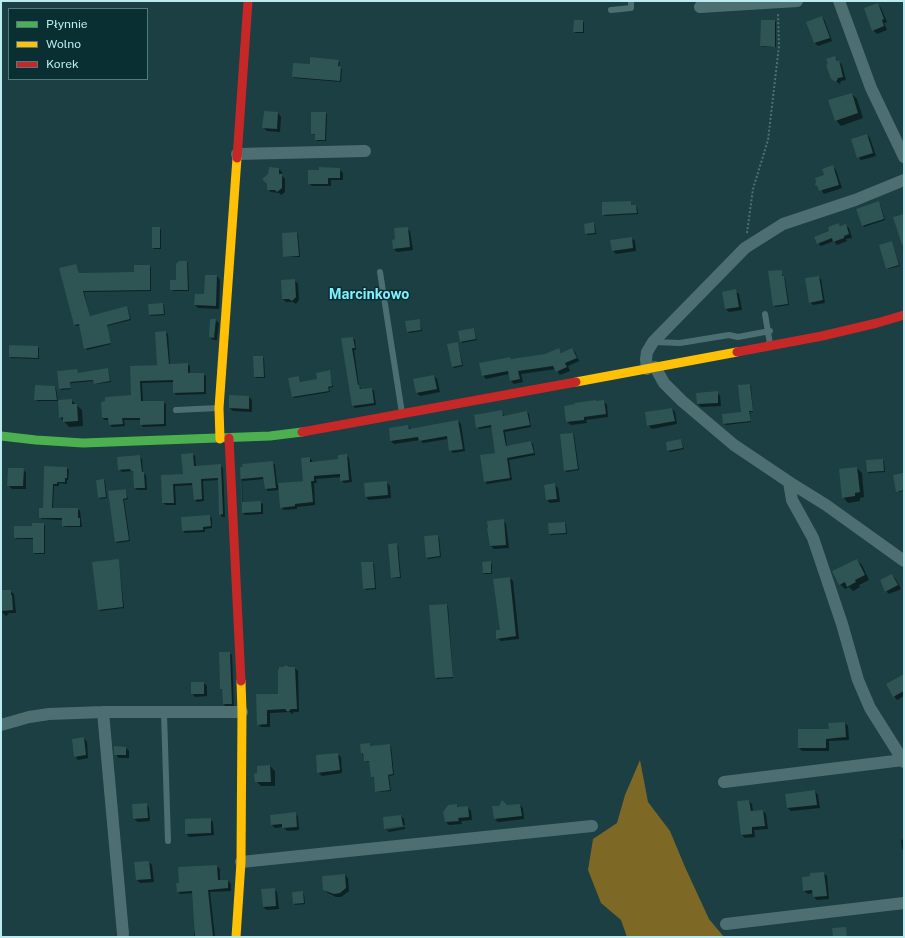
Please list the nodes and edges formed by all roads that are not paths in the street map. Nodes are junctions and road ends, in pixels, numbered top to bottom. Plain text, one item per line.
1 (248, 1) edge
2 (631, 1) edge
3 (798, 1) edge
4 (839, 1) edge
5 (700, 7) dead end
6 (611, 10) dead end
7 (365, 151) dead end
8 (237, 154) junction
9 (904, 156) edge
10 (904, 180) edge
11 (380, 272) dead end
12 (765, 314) dead end
13 (904, 315) edge
14 (769, 331) junction
15 (653, 342) junction
16 (770, 346) junction
17 (651, 368) junction
18 (220, 408) junction
19 (176, 410) dead end
20 (402, 414) junction
21 (1, 436) edge
22 (225, 438) junction
23 (788, 482) junction
24 (904, 561) edge
25 (103, 712) junction
26 (242, 712) junction
27 (164, 713) junction
28 (1, 726) edge
29 (904, 761) edge
30 (724, 782) dead end
31 (592, 826) dead end
32 (168, 841) dead end
33 (241, 862) junction
34 (904, 903) edge
35 (726, 924) dead end
36 (123, 934) dead end
37 (236, 937) edge

1 - 8 street
2 - 6 lane
3 - 5 street
4 - 9 street
7 - 8 street
8 - 18 street
10 - 15 street
11 - 20 lane
12 - 14 lane
13 - 16 street
14 - 15 lane
14 - 16 lane
15 - 17 street
16 - 17 street
17 - 20 street
17 - 23 street
18 - 19 lane
18 - 22 street
20 - 22 street
21 - 22 street
22 - 26 street
23 - 24 street
23 - 29 street
25 - 27 street
25 - 28 street
25 - 36 street
26 - 27 street
26 - 33 street
27 - 32 lane
29 - 30 street
31 - 33 street
33 - 37 street
34 - 35 street

